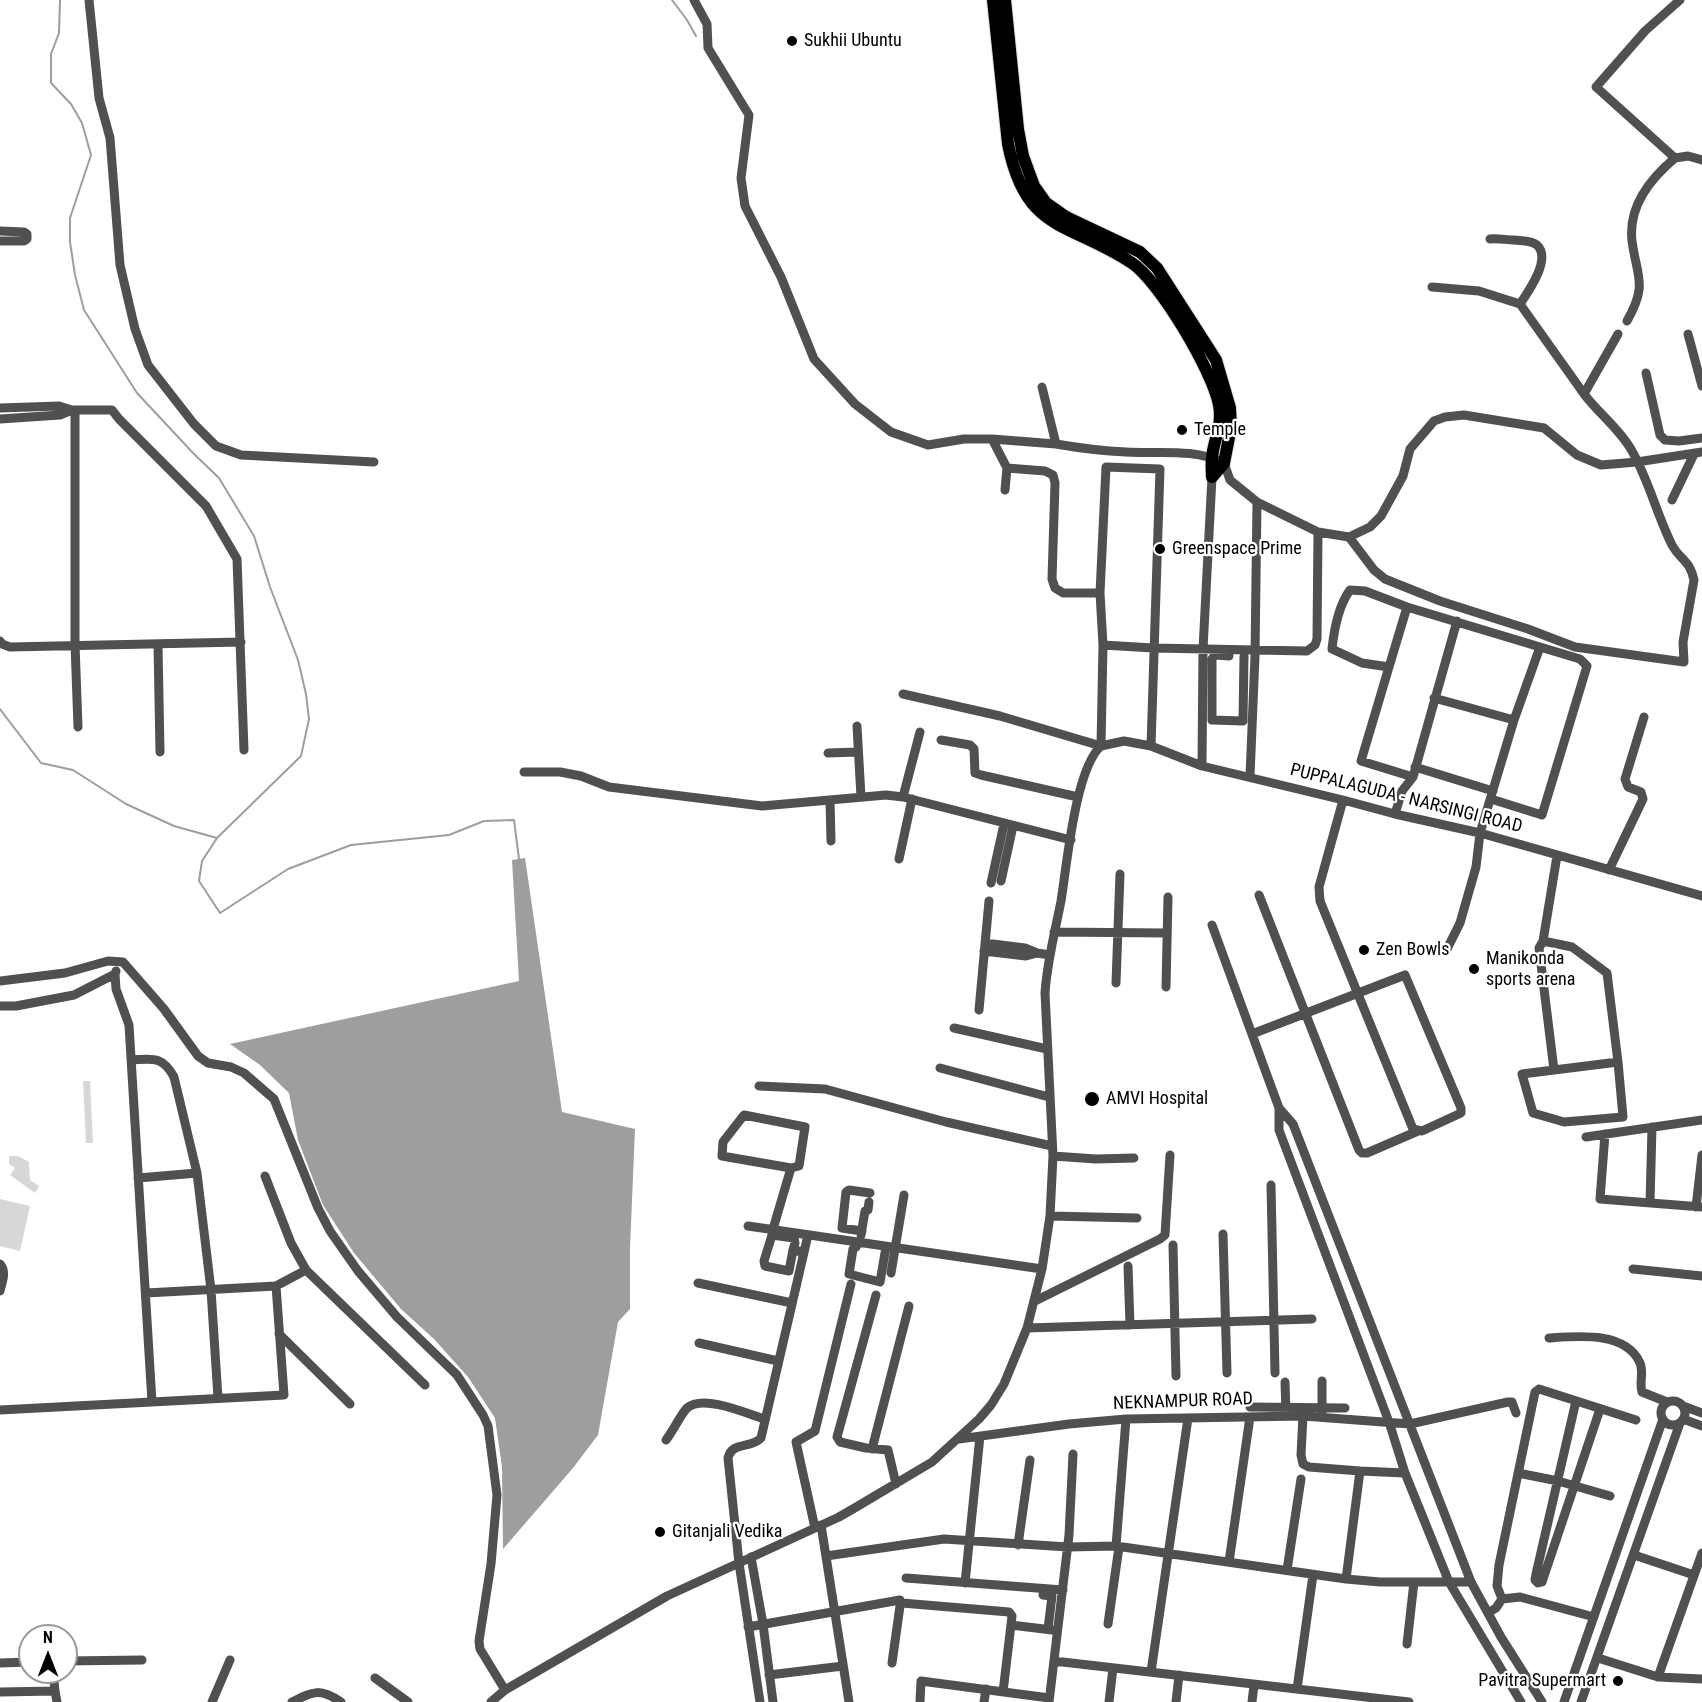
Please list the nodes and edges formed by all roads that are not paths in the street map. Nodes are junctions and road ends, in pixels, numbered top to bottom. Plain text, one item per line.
1 (89, 0) edge
2 (694, 0) edge
3 (993, 0) edge
4 (1005, 0) edge
5 (1680, 0) edge
6 (1675, 158) junction
7 (1702, 160) edge
8 (0, 231) edge
9 (1490, 239) dead end
10 (0, 241) edge
11 (1432, 286) dead end
12 (1520, 304) junction
13 (1627, 321) dead end
14 (1618, 334) dead end
15 (1688, 334) dead end
16 (1646, 373) dead end
17 (1702, 386) edge
18 (1042, 387) dead end
19 (1584, 394) junction
20 (0, 408) edge
21 (73, 410) junction
22 (0, 418) edge
23 (1702, 438) edge
24 (992, 439) junction
25 (1056, 444) junction
26 (1698, 453) edge
27 (1212, 457) junction
28 (374, 462) dead end
29 (1637, 462) junction
30 (1224, 464) junction
31 (1007, 468) junction
32 (1212, 477) junction
33 (1005, 490) dead end
34 (1672, 501) dead end
35 (1257, 502) junction
36 (1318, 532) junction
37 (1349, 537) junction
38 (1100, 593) junction
39 (1407, 607) junction
40 (1457, 621) junction
41 (0, 641) edge
42 (241, 642) junction
43 (75, 644) junction
44 (158, 645) junction
45 (1103, 645) junction
46 (1540, 647) junction
47 (1153, 648) junction
48 (1203, 649) junction
49 (1255, 653) junction
50 (1244, 656) junction
51 (1389, 667) junction
52 (903, 694) dead end
53 (1434, 698) junction
54 (1644, 717) dead end
55 (1514, 720) junction
56 (857, 726) dead end
57 (78, 727) dead end
58 (920, 732) dead end
59 (941, 740) dead end
60 (1101, 746) junction
61 (1151, 746) junction
62 (244, 750) dead end
63 (160, 752) dead end
64 (858, 752) junction
65 (828, 753) dead end
66 (1202, 766) junction
67 (524, 772) dead end
68 (1414, 772) junction
69 (1250, 776) junction
70 (1492, 795) junction
71 (861, 797) junction
72 (1078, 797) junction
73 (908, 798) junction
74 (830, 800) junction
75 (1343, 800) junction
76 (1395, 814) junction
77 (1009, 825) junction
78 (1480, 833) junction
79 (1071, 840) junction
80 (831, 841) dead end
81 (1557, 856) junction
82 (899, 858) dead end
83 (1609, 870) junction
84 (1120, 874) dead end
85 (1001, 881) dead end
86 (991, 883) dead end
87 (1259, 895) dead end
88 (1702, 896) edge
89 (1168, 897) dead end
90 (989, 901) dead end
91 (1212, 926) dead end
92 (1054, 932) junction
93 (1117, 932) junction
94 (1166, 933) junction
95 (1543, 941) junction
96 (985, 947) junction
97 (1447, 949) dead end
98 (1050, 955) junction
99 (123, 962) junction
100 (115, 974) junction
101 (0, 981) edge
102 (1116, 983) dead end
103 (1166, 987) dead end
104 (1357, 994) junction
105 (0, 1006) edge
106 (979, 1010) dead end
107 (1304, 1013) junction
108 (954, 1028) dead end
109 (1252, 1034) junction
110 (1047, 1049) junction
111 (131, 1060) junction
112 (1618, 1062) junction
113 (940, 1068) dead end
114 (1554, 1070) junction
115 (759, 1086) dead end
116 (1049, 1097) junction
117 (1279, 1108) junction
118 (1702, 1120) edge
119 (1652, 1127) junction
120 (1418, 1131) junction
121 (1605, 1134) junction
122 (1586, 1137) dead end
123 (1052, 1151) junction
124 (1170, 1155) dead end
125 (1702, 1155) edge
126 (1134, 1158) dead end
127 (791, 1168) junction
128 (197, 1173) junction
129 (265, 1176) dead end
130 (138, 1178) junction
131 (844, 1182) dead end
132 (1271, 1185) dead end
133 (904, 1195) dead end
134 (1650, 1203) junction
135 (1699, 1207) edge
136 (1050, 1216) junction
137 (1137, 1218) dead end
138 (748, 1226) dead end
139 (773, 1229) junction
140 (862, 1231) junction
141 (1223, 1234) dead end
142 (808, 1235) junction
143 (833, 1239) junction
144 (858, 1244) junction
145 (1173, 1245) dead end
146 (889, 1249) junction
147 (794, 1250) dead end
148 (804, 1252) junction
149 (0, 1264) edge
150 (1128, 1266) dead end
151 (1042, 1269) junction
152 (1633, 1269) dead end
153 (306, 1270) junction
154 (891, 1273) dead end
155 (1702, 1276) edge
156 (698, 1283) dead end
157 (851, 1284) dead end
158 (276, 1286) junction
159 (212, 1290) junction
160 (0, 1291) edge
161 (146, 1293) junction
162 (876, 1295) dead end
163 (1035, 1301) junction
164 (792, 1304) junction
165 (909, 1306) dead end
166 (1312, 1319) dead end
167 (1273, 1320) junction
168 (1226, 1322) junction
169 (1175, 1323) junction
170 (1130, 1325) junction
171 (1027, 1328) junction
172 (279, 1334) junction
173 (1550, 1338) dead end
174 (699, 1343) dead end
175 (778, 1361) junction
176 (1227, 1373) dead end
177 (1275, 1373) dead end
178 (1176, 1376) dead end
179 (1322, 1381) dead end
180 (1285, 1382) dead end
181 (425, 1385) dead end
182 (218, 1398) junction
183 (1576, 1401) junction
184 (152, 1402) junction
185 (1667, 1402) junction
186 (350, 1404) dead end
187 (1683, 1406) junction
188 (1250, 1407) dead end
189 (1345, 1408) dead end
190 (1600, 1409) junction
191 (0, 1410) edge
192 (1286, 1411) junction
193 (1322, 1412) junction
194 (1516, 1413) dead end
195 (1702, 1413) edge
196 (1303, 1416) junction
197 (1250, 1417) junction
198 (1188, 1418) junction
199 (765, 1419) junction
200 (1126, 1419) junction
201 (1663, 1419) junction
202 (1636, 1420) dead end
203 (1681, 1421) junction
204 (1389, 1422) junction
205 (1410, 1424) junction
206 (1702, 1426) edge
207 (980, 1436) junction
208 (958, 1439) junction
209 (666, 1440) dead end
210 (872, 1449) junction
211 (1073, 1454) dead end
212 (1030, 1460) dead end
213 (1360, 1471) junction
214 (1405, 1473) junction
215 (1518, 1473) junction
216 (1301, 1479) dead end
217 (1558, 1481) junction
218 (896, 1484) junction
219 (1574, 1486) junction
220 (1610, 1496) dead end
221 (818, 1526) junction
222 (969, 1541) junction
223 (1018, 1545) junction
224 (1117, 1546) junction
225 (1068, 1547) junction
226 (1169, 1553) junction
227 (1702, 1553) edge
228 (1634, 1555) junction
229 (826, 1556) junction
230 (751, 1557) junction
231 (1229, 1562) junction
232 (739, 1563) junction
233 (1287, 1570) junction
234 (1313, 1575) junction
235 (1694, 1575) junction
236 (906, 1578) dead end
237 (1347, 1579) junction
238 (1414, 1582) junction
239 (1449, 1582) junction
240 (1471, 1582) junction
241 (965, 1583) junction
242 (1044, 1589) junction
243 (1063, 1590) junction
244 (1502, 1599) junction
245 (900, 1600) dead end
246 (834, 1611) junction
247 (1488, 1613) junction
248 (1594, 1617) junction
249 (763, 1624) junction
250 (1108, 1624) dead end
251 (1011, 1625) junction
252 (748, 1627) junction
253 (1053, 1630) junction
254 (1407, 1644) dead end
255 (1598, 1658) junction
256 (142, 1659) dead end
257 (78, 1660) edge
258 (230, 1660) dead end
259 (1054, 1661) junction
260 (18, 1662) edge
261 (0, 1663) edge
262 (891, 1663) dead end
263 (843, 1666) junction
264 (1113, 1668) junction
265 (1151, 1672) junction
266 (770, 1675) junction
267 (1179, 1675) junction
268 (1658, 1677) junction
269 (375, 1678) dead end
270 (1702, 1679) edge
271 (54, 1684) edge
272 (1254, 1685) junction
273 (986, 1689) junction
274 (1297, 1689) junction
275 (504, 1690) junction
276 (55, 1691) junction
277 (0, 1692) edge
278 (1003, 1692) junction
279 (1049, 1700) edge
280 (57, 1702) edge
281 (212, 1702) edge
282 (292, 1702) edge
283 (341, 1702) edge
284 (408, 1702) edge
285 (491, 1702) edge
286 (760, 1702) edge
287 (773, 1702) edge
288 (849, 1702) edge
289 (920, 1702) edge
290 (984, 1702) edge
291 (1109, 1702) edge
292 (1176, 1702) edge
293 (1252, 1702) edge
294 (1409, 1702) edge
295 (1521, 1702) edge
296 (1542, 1702) edge
297 (1564, 1702) edge
298 (1581, 1702) edge

1 - 28 street
2 - 24 street
3 - 27 main road
4 - 30 main road
5 - 6 street
6 - 7 street
6 - 13 street
8 - 10 street
9 - 12 street
11 - 12 street
12 - 19 street
14 - 19 street
15 - 17 street
16 - 23 street
18 - 25 street
19 - 29 street
20 - 21 street
21 - 22 street
21 - 42 street
21 - 43 street
24 - 25 street
24 - 31 street
25 - 27 street
26 - 29 street
26 - 34 street
27 - 30 street
27 - 32 main road
29 - 37 street
29 - 37 street
30 - 32 main road
30 - 35 street
31 - 33 street
31 - 38 street
32 - 48 street
35 - 36 street
35 - 49 street
36 - 37 street
36 - 49 street
38 - 45 street
38 - 47 street
39 - 40 street
39 - 51 street
39 - 51 street
40 - 46 street
40 - 53 street
41 - 43 street
42 - 44 street
42 - 62 street
43 - 44 street
43 - 57 street
44 - 63 street
45 - 47 street
45 - 60 street
46 - 55 street
46 - 70 street
47 - 48 street
47 - 61 street
48 - 49 street
48 - 66 street
49 - 50 street
49 - 69 street
50 - 50 street
51 - 68 street
52 - 60 street
53 - 55 street
53 - 68 street
54 - 83 street
55 - 70 street
56 - 64 street
58 - 73 street
59 - 72 street
60 - 61 street, PUPPALAGUDA - NARSINGI ROAD
60 - 72 street
61 - 66 street, PUPPALAGUDA - NARSINGI ROAD
64 - 65 street
64 - 71 street
66 - 69 street, PUPPALAGUDA - NARSINGI ROAD
67 - 74 street
68 - 70 street
68 - 76 street
69 - 75 street, PUPPALAGUDA - NARSINGI ROAD
70 - 78 street
71 - 73 street
71 - 74 street
72 - 79 street
73 - 77 street
73 - 82 street
74 - 80 street
75 - 76 street, PUPPALAGUDA - NARSINGI ROAD
75 - 104 street
76 - 78 street, PUPPALAGUDA - NARSINGI ROAD
77 - 79 street
77 - 85 street
77 - 86 street
78 - 81 street, PUPPALAGUDA - NARSINGI ROAD
78 - 97 street
79 - 92 street
81 - 83 street, PUPPALAGUDA - NARSINGI ROAD
81 - 95 street
83 - 88 street, PUPPALAGUDA - NARSINGI ROAD
84 - 93 street
87 - 107 street
89 - 94 street
90 - 96 street
91 - 109 street
92 - 93 street
92 - 98 street
93 - 94 street
93 - 102 street
94 - 103 street
95 - 112 street
95 - 114 street
96 - 98 street
96 - 106 street
98 - 110 street
99 - 100 street
99 - 101 street
99 - 275 street
100 - 105 street
100 - 111 street
104 - 107 street
104 - 120 street
104 - 120 street
107 - 109 street
107 - 120 street
108 - 110 street
109 - 117 street
110 - 116 street
111 - 128 street
111 - 130 street
112 - 114 street
112 - 114 street
113 - 116 street
115 - 123 street
116 - 123 street
117 - 204 street
117 - 205 street
118 - 119 street
119 - 121 street
119 - 134 street
121 - 122 street
121 - 134 street
123 - 126 street
123 - 136 street
124 - 163 street
125 - 135 street
127 - 127 street
127 - 139 street
128 - 130 street
128 - 159 street
129 - 153 street
130 - 161 street
131 - 143 street
132 - 167 street
133 - 146 street
134 - 135 street
136 - 137 street
136 - 151 street
138 - 139 street
139 - 142 street
140 - 140 street
140 - 144 street
141 - 168 street
142 - 143 street
142 - 148 street
143 - 144 street
144 - 146 street
144 - 146 street
145 - 169 street
146 - 151 street
146 - 154 street
147 - 148 street
148 - 164 street
149 - 160 street
150 - 170 street
151 - 163 street
152 - 155 street
153 - 158 street
153 - 181 street
156 - 164 street
157 - 221 street
158 - 159 street
158 - 172 street
159 - 161 street
159 - 182 street
161 - 184 street
162 - 210 street
163 - 171 street
164 - 175 street
165 - 210 street
166 - 167 street
167 - 168 street
167 - 177 street
168 - 169 street
168 - 176 street
169 - 170 street
169 - 178 street
170 - 171 street
171 - 208 street
172 - 182 street
172 - 186 street
173 - 185 street
174 - 175 street
175 - 199 street
179 - 193 street
180 - 192 street
182 - 184 street
183 - 190 street
183 - 215 street
183 - 217 street
184 - 191 street
185 - 187 street
185 - 201 street
187 - 195 street
187 - 203 street
188 - 192 street
189 - 193 street
190 - 202 street
190 - 219 street
192 - 193 street
192 - 196 street, NEKNAMPUR ROAD
192 - 197 street, NEKNAMPUR ROAD
193 - 196 street, NEKNAMPUR ROAD
193 - 204 street, NEKNAMPUR ROAD
194 - 205 street, NEKNAMPUR ROAD
196 - 213 street
197 - 198 street, NEKNAMPUR ROAD
197 - 231 street
198 - 200 street, NEKNAMPUR ROAD
198 - 226 street
199 - 209 street
199 - 232 street
200 - 207 street, NEKNAMPUR ROAD
200 - 224 street
201 - 203 street
201 - 248 street
203 - 206 street
203 - 228 street
204 - 205 street, NEKNAMPUR ROAD
204 - 214 street
205 - 240 street
207 - 208 street, NEKNAMPUR ROAD
207 - 222 street
208 - 218 street
210 - 218 street
211 - 225 street
212 - 223 street
213 - 214 street
213 - 237 street
214 - 239 street
215 - 217 street
215 - 244 street
216 - 233 street
217 - 219 street
217 - 219 street
218 - 221 street
219 - 220 street
221 - 229 street
221 - 230 street
222 - 223 street
222 - 229 street
222 - 241 street
223 - 225 street
224 - 225 street
224 - 226 street
224 - 250 street
225 - 243 street
226 - 231 street
226 - 265 street
227 - 235 street
228 - 235 street
228 - 255 street
229 - 246 street
230 - 232 street
230 - 249 street
231 - 233 street
232 - 252 street
232 - 275 street
233 - 234 street
234 - 237 street
234 - 274 street
235 - 268 street
236 - 241 street
237 - 238 street
238 - 239 street
238 - 254 street
239 - 240 street
239 - 295 street
240 - 247 street
241 - 242 street
242 - 243 street
242 - 253 street
243 - 253 street
244 - 247 street
244 - 248 street
245 - 246 street
246 - 249 street
246 - 263 street
247 - 296 street
248 - 297 street
249 - 252 street
249 - 266 street
251 - 253 street
251 - 262 street
251 - 278 street
252 - 286 street
253 - 259 street
255 - 268 street
255 - 298 street
256 - 257 street
258 - 281 street
259 - 264 street
259 - 279 street
260 - 261 street
263 - 266 street
263 - 288 street
264 - 265 street
264 - 291 street
265 - 267 street
266 - 287 street
267 - 272 street
267 - 292 street
268 - 270 street
269 - 284 street
271 - 276 street
272 - 274 street
272 - 293 street
273 - 278 street
273 - 289 street
273 - 290 street
274 - 294 street
275 - 285 street
276 - 277 street
276 - 280 street
278 - 279 street
282 - 283 street

